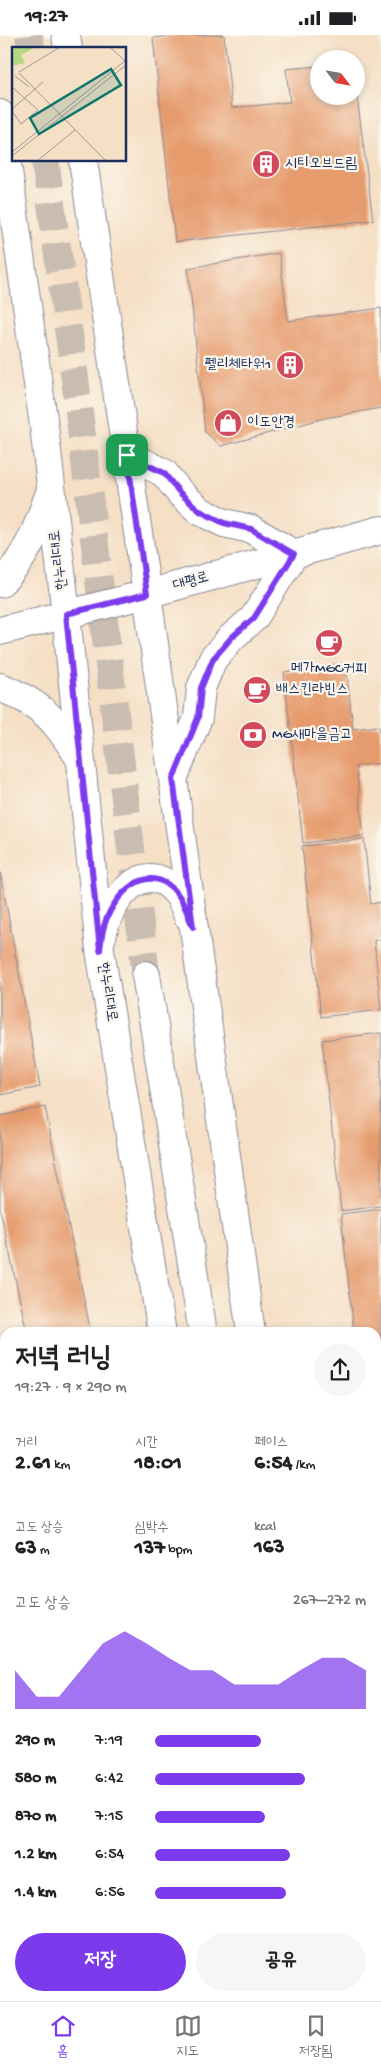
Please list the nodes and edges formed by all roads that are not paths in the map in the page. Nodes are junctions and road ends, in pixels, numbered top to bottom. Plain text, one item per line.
1 (0, 114) edge
2 (84, 161) edge
3 (127, 455) junction
4 (51, 489) junction
5 (381, 530) edge
6 (294, 554) junction
7 (0, 583) edge
8 (147, 594) junction
9 (66, 614) junction
10 (0, 631) edge
11 (0, 687) edge
12 (80, 759) junction
13 (173, 779) junction
14 (193, 927) junction
15 (100, 950) junction
16 (146, 975) tunnel mouth
17 (161, 1327) edge
18 (202, 1327) edge
19 (250, 1327) edge

1 - 4 street, 한누리대로
2 - 3 street
3 - 6 street
3 - 8 street
4 - 7 street
4 - 9 street, 한누리대로
5 - 6 street, 대평로
6 - 8 street, 대평로
6 - 13 street
8 - 9 street, 대평로
8 - 13 street
9 - 10 street, 대평로
9 - 12 street, 한누리대로
11 - 12 street
12 - 15 street, 한누리대로
13 - 14 street
14 - 15 street
14 - 19 street
15 - 17 street, 한누리대로
16 - 18 street

